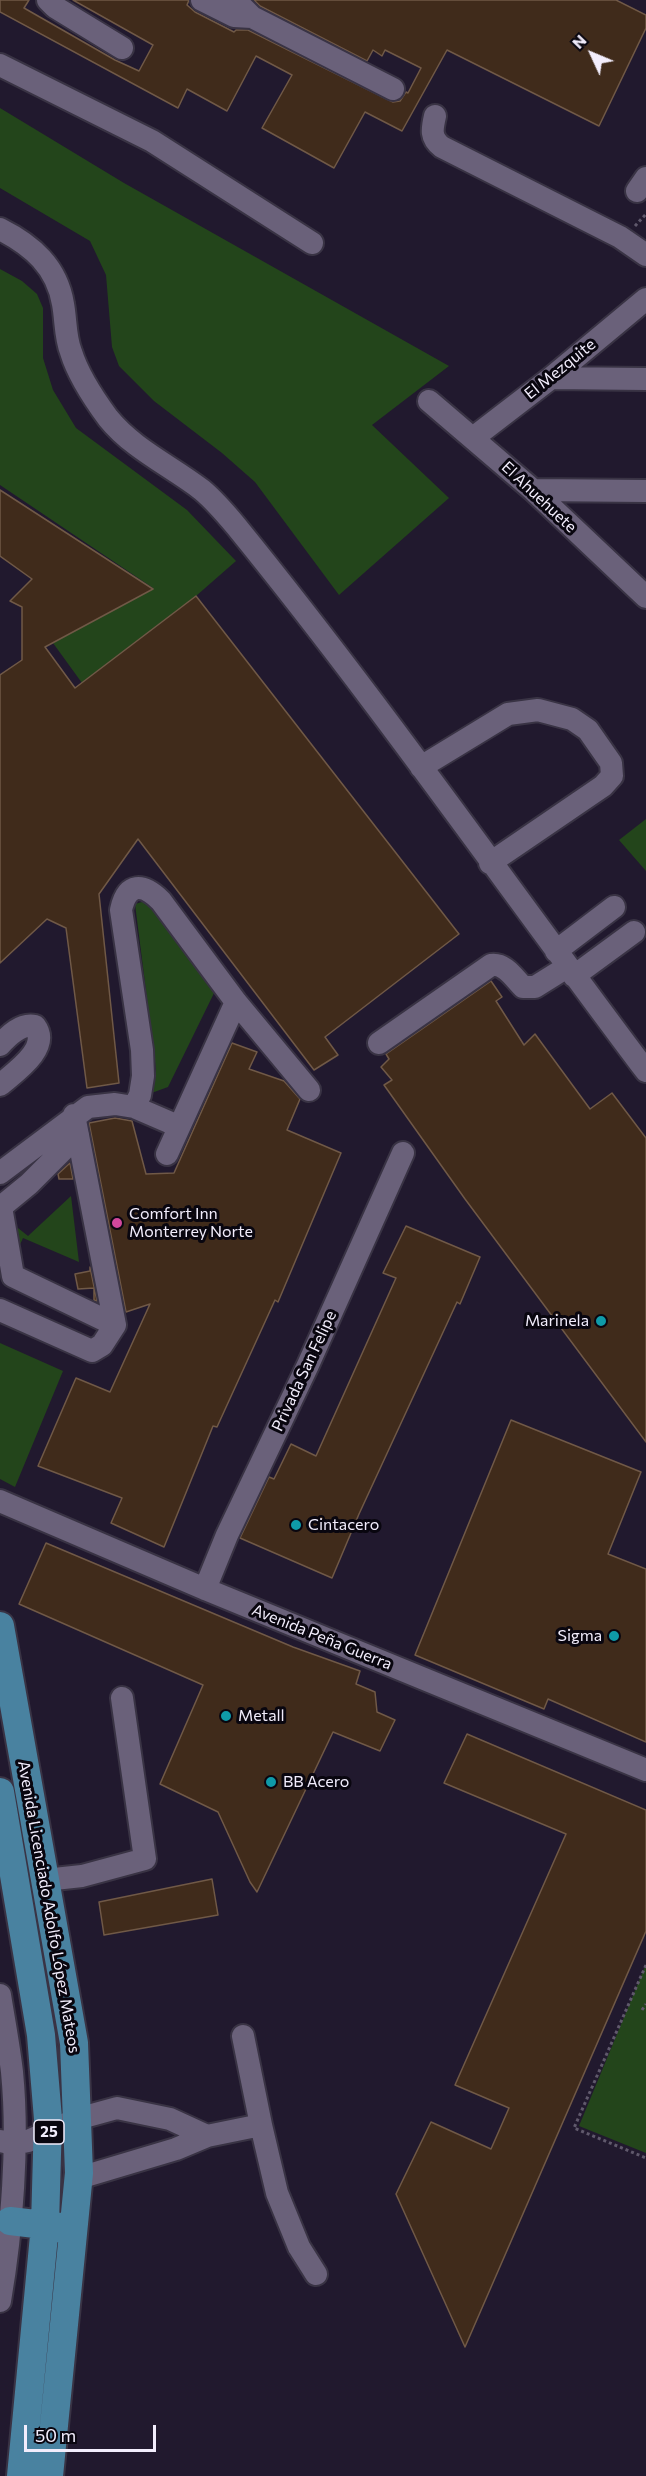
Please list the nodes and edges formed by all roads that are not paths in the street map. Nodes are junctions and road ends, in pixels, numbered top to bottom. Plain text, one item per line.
1 (48, 0) edge
2 (202, 0) edge
3 (235, 0) edge
4 (252, 17) junction
5 (122, 48) dead end
6 (0, 65) edge
7 (393, 89) dead end
8 (435, 116) dead end
9 (0, 229) edge
10 (312, 243) dead end
11 (646, 255) edge
12 (646, 299) edge
13 (551, 378) junction
14 (646, 379) edge
15 (429, 400) dead end
16 (473, 438) junction
17 (532, 490) junction
18 (646, 491) edge
19 (645, 595) edge
20 (421, 767) junction
21 (490, 863) junction
22 (614, 907) dead end
23 (634, 932) dead end
24 (566, 965) junction
25 (236, 1002) junction
26 (379, 1043) dead end
27 (0, 1045) edge
28 (646, 1071) edge
29 (0, 1085) edge
30 (309, 1090) dead end
31 (135, 1107) junction
32 (76, 1125) junction
33 (178, 1126) junction
34 (403, 1153) dead end
35 (167, 1154) dead end
36 (0, 1173) edge
37 (0, 1310) edge
38 (115, 1325) junction
39 (0, 1501) edge
40 (205, 1589) junction
41 (0, 1626) edge
42 (122, 1698) dead end
43 (646, 1770) edge
44 (0, 1792) edge
45 (45, 1880) junction
46 (11, 1926) edge
47 (0, 1995) edge
48 (243, 2036) dead end
49 (77, 2119) junction
50 (261, 2125) junction
51 (49, 2133) junction
52 (207, 2136) junction
53 (7, 2143) edge
54 (79, 2178) junction
55 (5, 2220) edge
56 (45, 2225) junction
57 (316, 2274) dead end
58 (1, 2289) edge
59 (67, 2289) junction
60 (21, 2476) edge
61 (49, 2476) edge

1 - 5 street
2 - 4 street
3 - 4 street
4 - 7 street
6 - 10 street
8 - 11 street
9 - 20 street
12 - 13 street, El Mezquite
13 - 14 street
13 - 16 street, El Mezquite
15 - 16 street, El Ahuehuete
16 - 17 street, El Ahuehuete
17 - 18 street
17 - 19 street, El Ahuehuete
20 - 21 street
20 - 21 street
21 - 24 street
22 - 24 street
23 - 24 street
24 - 26 street
24 - 28 street
25 - 30 street
25 - 31 street
25 - 33 street
27 - 29 street
31 - 32 street
31 - 33 street
32 - 36 street
32 - 38 street
32 - 38 street
33 - 35 street
34 - 40 street, Privada San Felipe
37 - 38 street
39 - 40 street, Avenida Peña Guerra
40 - 43 street, Avenida Peña Guerra
41 - 45 main road, Avenida Licenciado Adolfo López Mateos / 25
42 - 45 street
44 - 46 main road, Avenida Licenciado Adolfo López Mateos / 25
45 - 49 main road, Avenida Licenciado Adolfo López Mateos / 25
46 - 51 main road, Avenida Licenciado Adolfo López Mateos / 25
47 - 53 street
48 - 50 street
49 - 51 street
49 - 52 street
49 - 54 main road, Avenida Licenciado Adolfo López Mateos / 25
50 - 52 street
50 - 57 street
51 - 53 street
51 - 56 main road, Avenida Licenciado Adolfo López Mateos / 25
52 - 54 street
53 - 55 street
54 - 59 main road, Avenida Licenciado Adolfo López Mateos / 25
55 - 56 main road
55 - 58 street
56 - 59 main road
56 - 60 main road, Avenida Licenciado Adolfo López Mateos / 25
59 - 61 main road, Avenida Licenciado Adolfo López Mateos / 25

